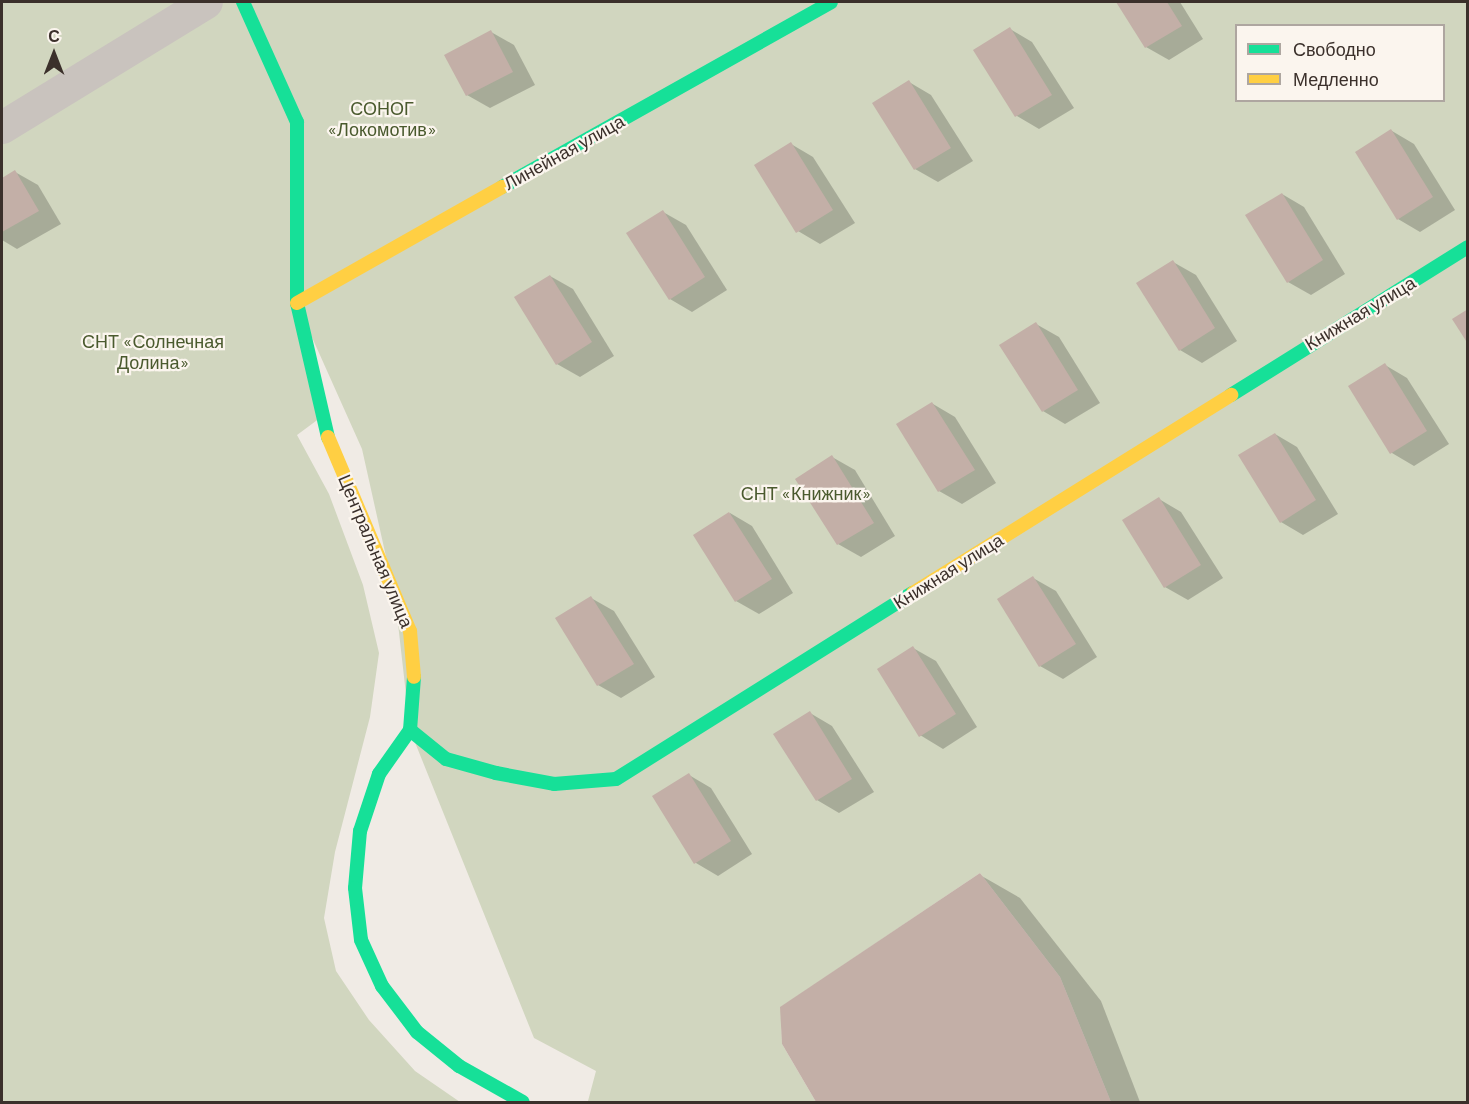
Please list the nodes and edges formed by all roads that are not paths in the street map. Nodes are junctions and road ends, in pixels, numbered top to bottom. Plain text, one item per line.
1 (206, 2) edge
2 (243, 2) edge
3 (831, 2) edge
4 (2, 127) edge
5 (1467, 248) edge
6 (297, 303) junction
7 (410, 730) junction
8 (523, 1102) edge

1 - 4 street
2 - 6 street, Центральная улица
3 - 6 street, Линейная улица
5 - 7 street, Книжная улица
6 - 7 street, Центральная улица
7 - 8 street

